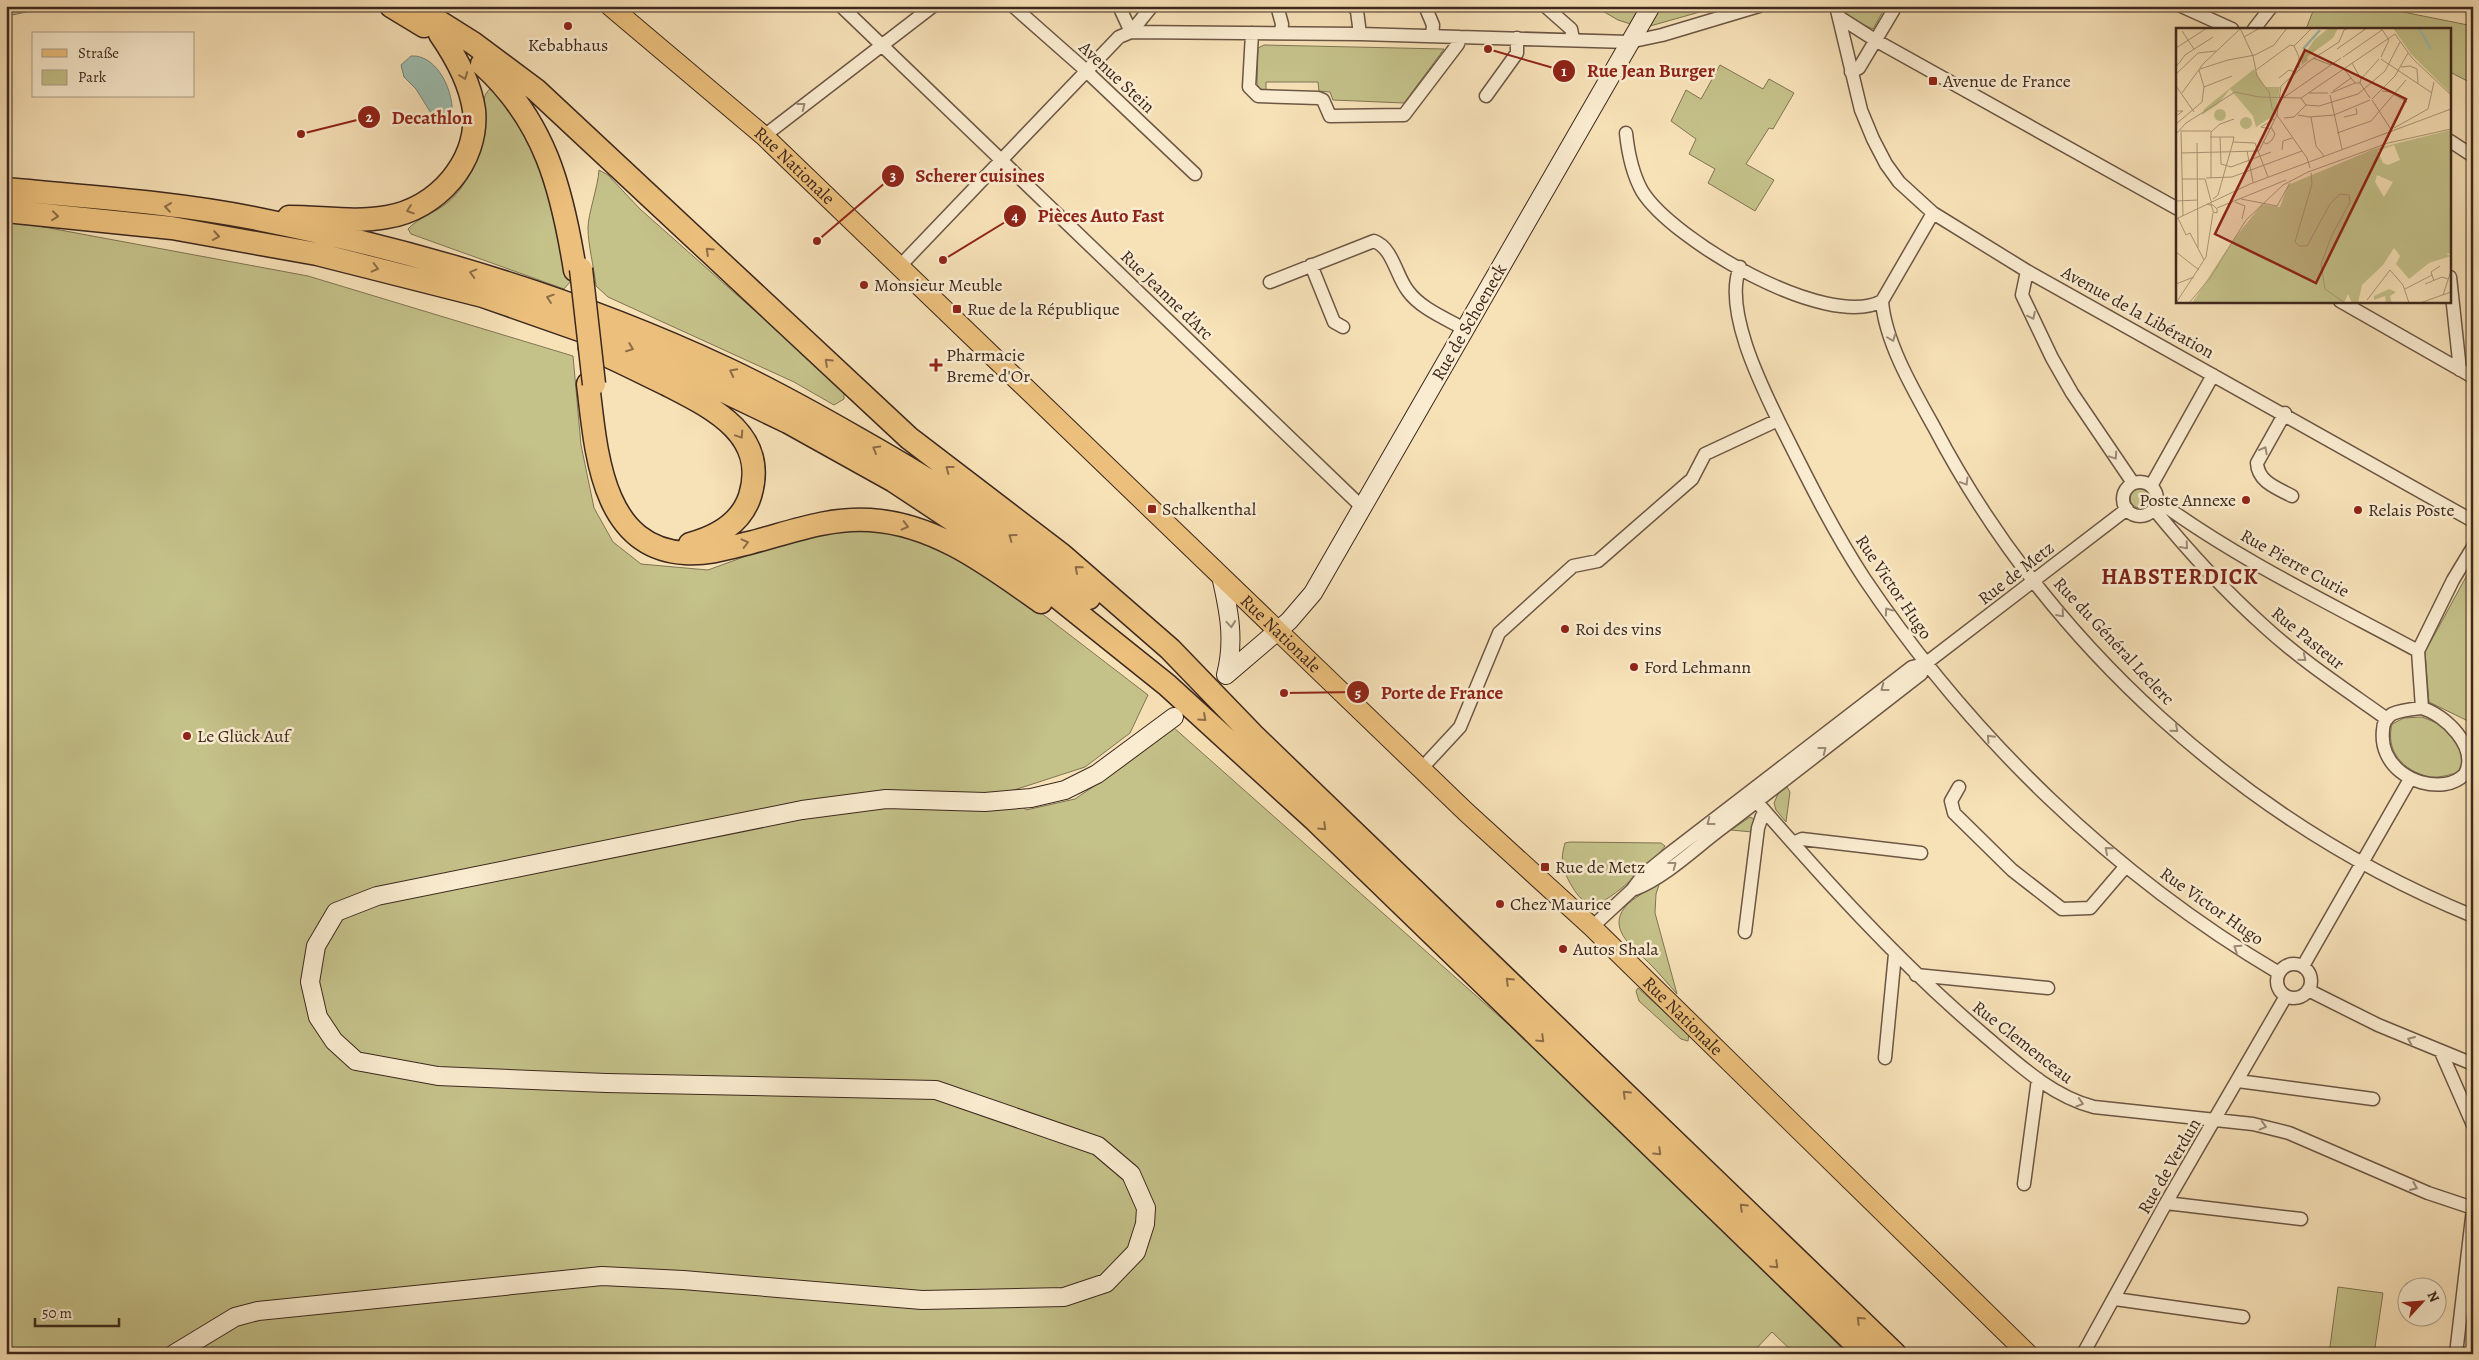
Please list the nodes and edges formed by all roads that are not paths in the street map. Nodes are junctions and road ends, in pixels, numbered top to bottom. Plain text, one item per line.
1 (391, 6) edge
2 (414, 6) edge
3 (610, 6) edge
4 (842, 6) edge
5 (933, 6) edge
6 (1013, 6) edge
7 (1119, 6) edge
8 (1152, 6) edge
9 (1277, 6) edge
10 (1353, 6) edge
11 (1425, 6) edge
12 (1545, 6) edge
13 (1651, 6) edge
14 (1759, 6) edge
15 (1896, 6) edge
16 (2272, 6) edge
17 (2187, 8) edge
18 (1837, 12) edge
19 (2230, 28) edge
20 (2255, 28) edge
21 (1131, 32) junction
22 (1252, 32) junction
23 (1281, 33) junction
24 (440, 34) junction
25 (1360, 34) junction
26 (1432, 36) junction
27 (1459, 36) junction
28 (1517, 38) junction
29 (1573, 39) junction
30 (1875, 40) junction
31 (1629, 42) junction
32 (882, 45) junction
33 (484, 52) junction
34 (1086, 71) junction
35 (1851, 72) junction
36 (1486, 96) dead end
37 (1626, 133) dead end
38 (764, 136) junction
39 (2452, 142) edge
40 (2473, 156) edge
41 (1001, 160) junction
42 (1195, 174) dead end
43 (6, 189) edge
44 (2176, 208) edge
45 (6, 211) edge
46 (1933, 213) junction
47 (251, 218) junction
48 (1311, 265) junction
49 (899, 267) junction
50 (1740, 267) junction
51 (578, 269) junction
52 (2027, 271) junction
53 (1270, 282) dead end
54 (450, 287) junction
55 (2452, 296) edge
56 (1885, 297) junction
57 (2342, 302) edge
58 (1343, 328) dead end
59 (1466, 330) junction
60 (2460, 370) junction
61 (2213, 375) junction
62 (2473, 377) edge
63 (591, 384) junction
64 (2284, 413) junction
65 (1778, 420) junction
66 (2133, 483) junction
67 (2151, 486) junction
68 (2292, 496) dead end
69 (2156, 505) junction
70 (1363, 508) junction
71 (2127, 509) junction
72 (2473, 521) edge
73 (2473, 547) edge
74 (1221, 576) junction
75 (2035, 582) junction
76 (1278, 631) junction
77 (2418, 651) junction
78 (1926, 664) junction
79 (1167, 686) junction
80 (2422, 708) junction
81 (1174, 717) dead end
82 (2387, 718) junction
83 (1253, 735) junction
84 (1422, 768) junction
85 (2472, 768) edge
86 (2410, 779) junction
87 (1959, 787) dead end
88 (1753, 797) junction
89 (1766, 813) junction
90 (1793, 843) junction
91 (1921, 853) dead end
92 (2362, 863) junction
93 (2126, 866) junction
94 (2473, 916) edge
95 (1592, 927) junction
96 (1745, 932) dead end
97 (1895, 954) junction
98 (2303, 966) junction
99 (2279, 973) junction
100 (1916, 975) junction
101 (2048, 988) dead end
102 (2308, 990) junction
103 (2286, 996) junction
104 (2441, 1052) junction
105 (1885, 1058) dead end
106 (2473, 1064) edge
107 (2038, 1079) junction
108 (2238, 1081) junction
109 (2373, 1099) dead end
110 (2215, 1121) junction
111 (2473, 1125) edge
112 (2024, 1184) dead end
113 (2166, 1204) junction
114 (2473, 1208) edge
115 (2302, 1219) dead end
116 (2114, 1299) junction
117 (2243, 1317) dead end
118 (174, 1354) edge
119 (1866, 1354) edge
120 (1895, 1354) edge
121 (2028, 1354) edge
122 (2083, 1354) edge
123 (2456, 1354) edge

1 - 24 highway
2 - 33 highway
3 - 38 main road, Rue Nationale
4 - 32 street, Rue Jeanne d'Arc
5 - 32 street
6 - 34 street, Avenue Stein
7 - 21 street
8 - 21 street
9 - 23 street
10 - 25 street
11 - 26 street
12 - 29 street
13 - 31 main road, Rue de Schoeneck
14 - 31 street
15 - 30 street
16 - 20 street
17 - 19 street
18 - 30 street
18 - 35 street, Avenue de la Libération
21 - 22 street
21 - 34 street
22 - 23 street
22 - 27 street
23 - 25 street
24 -> 47 highway
24 - 51 highway
25 - 26 street
26 - 27 street
27 - 28 street
28 - 29 street
28 - 36 street
29 - 31 street
30 - 35 street
30 - 44 street
31 - 59 main road, Rue de Schoeneck
38 -> 32 street
32 - 41 street, Rue Jeanne d'Arc
33 - 51 highway
83 -> 33 highway
34 - 41 street
34 - 42 street, Avenue Stein
35 - 46 street, Avenue de la Libération
37 - 50 street
38 - 49 main road, Rue Nationale
39 - 40 street
41 - 49 street
41 - 70 street, Rue Jeanne d'Arc
47 -> 43 highway
45 -> 54 highway
46 - 52 street, Avenue de la Libération
46 - 56 street
83 -> 47 highway
48 - 53 street
48 - 58 street
48 - 59 street
49 - 74 main road, Rue Nationale
50 - 56 street
50 - 65 street, Rue Victor Hugo
51 - 63 highway
52 - 61 street, Avenue de la Libération
52 -> 66 street
54 -> 63 highway
54 -> 79 highway
55 - 60 street
56 -> 75 street, Rue du Général Leclerc
57 - 60 street
59 - 70 main road, Rue de Schoeneck
60 - 62 street
61 - 64 street, Avenue de la Libération
61 - 67 street
63 -> 79 highway
68 -> 64 street
64 - 72 street, Avenue de la Libération
78 -> 65 street, Rue Victor Hugo
65 - 84 street
66 - 67 street
66 - 71 street
67 - 69 street, Rue Pasteur
69 - 71 street
69 - 77 street, Rue Pierre Curie
69 -> 82 street, Rue Pasteur
70 - 76 main road, Rue de Schoeneck
71 - 75 street, Rue de Metz
73 - 77 street
74 - 76 main road, Rue Nationale
74 -> 76 main road, Rue de Schoeneck
75 - 78 street, Rue de Metz
75 -> 92 street, Rue du Général Leclerc
76 - 84 main road, Rue Nationale
77 - 80 street
78 - 88 street, Rue de Metz
93 -> 78 street, Rue Victor Hugo
79 -> 119 highway
80 - 82 street
80 - 85 street
81 - 118 main road
82 - 86 street
120 -> 83 highway
84 - 95 main road, Rue Nationale
85 - 86 street
86 - 92 street
87 - 93 street
88 - 89 street, Rue Clemenceau
88 - 95 street, Rue de Metz
89 - 90 street, Rue Clemenceau
89 - 96 street
90 - 91 street
90 - 97 street, Rue Clemenceau
92 - 94 street, Rue du Général Leclerc
92 - 98 street
99 -> 93 street, Rue Victor Hugo
95 - 121 main road, Rue Nationale
97 - 100 street, Rue Clemenceau
97 - 105 street
98 - 99 street
98 - 102 street
99 - 103 street
100 - 101 street
100 - 107 street, Rue Clemenceau
102 - 103 street
104 -> 102 street
103 - 108 street, Rue de Verdun
104 - 106 street
104 - 111 street
107 -> 110 street, Rue Clemenceau
107 - 112 street
108 - 109 street
108 - 110 street, Rue de Verdun
110 - 113 street, Rue de Verdun
110 -> 114 street, Rue Clemenceau
113 - 115 street
113 - 116 street, Rue de Verdun
114 - 123 street
116 - 117 street
116 - 122 street, Rue de Verdun

